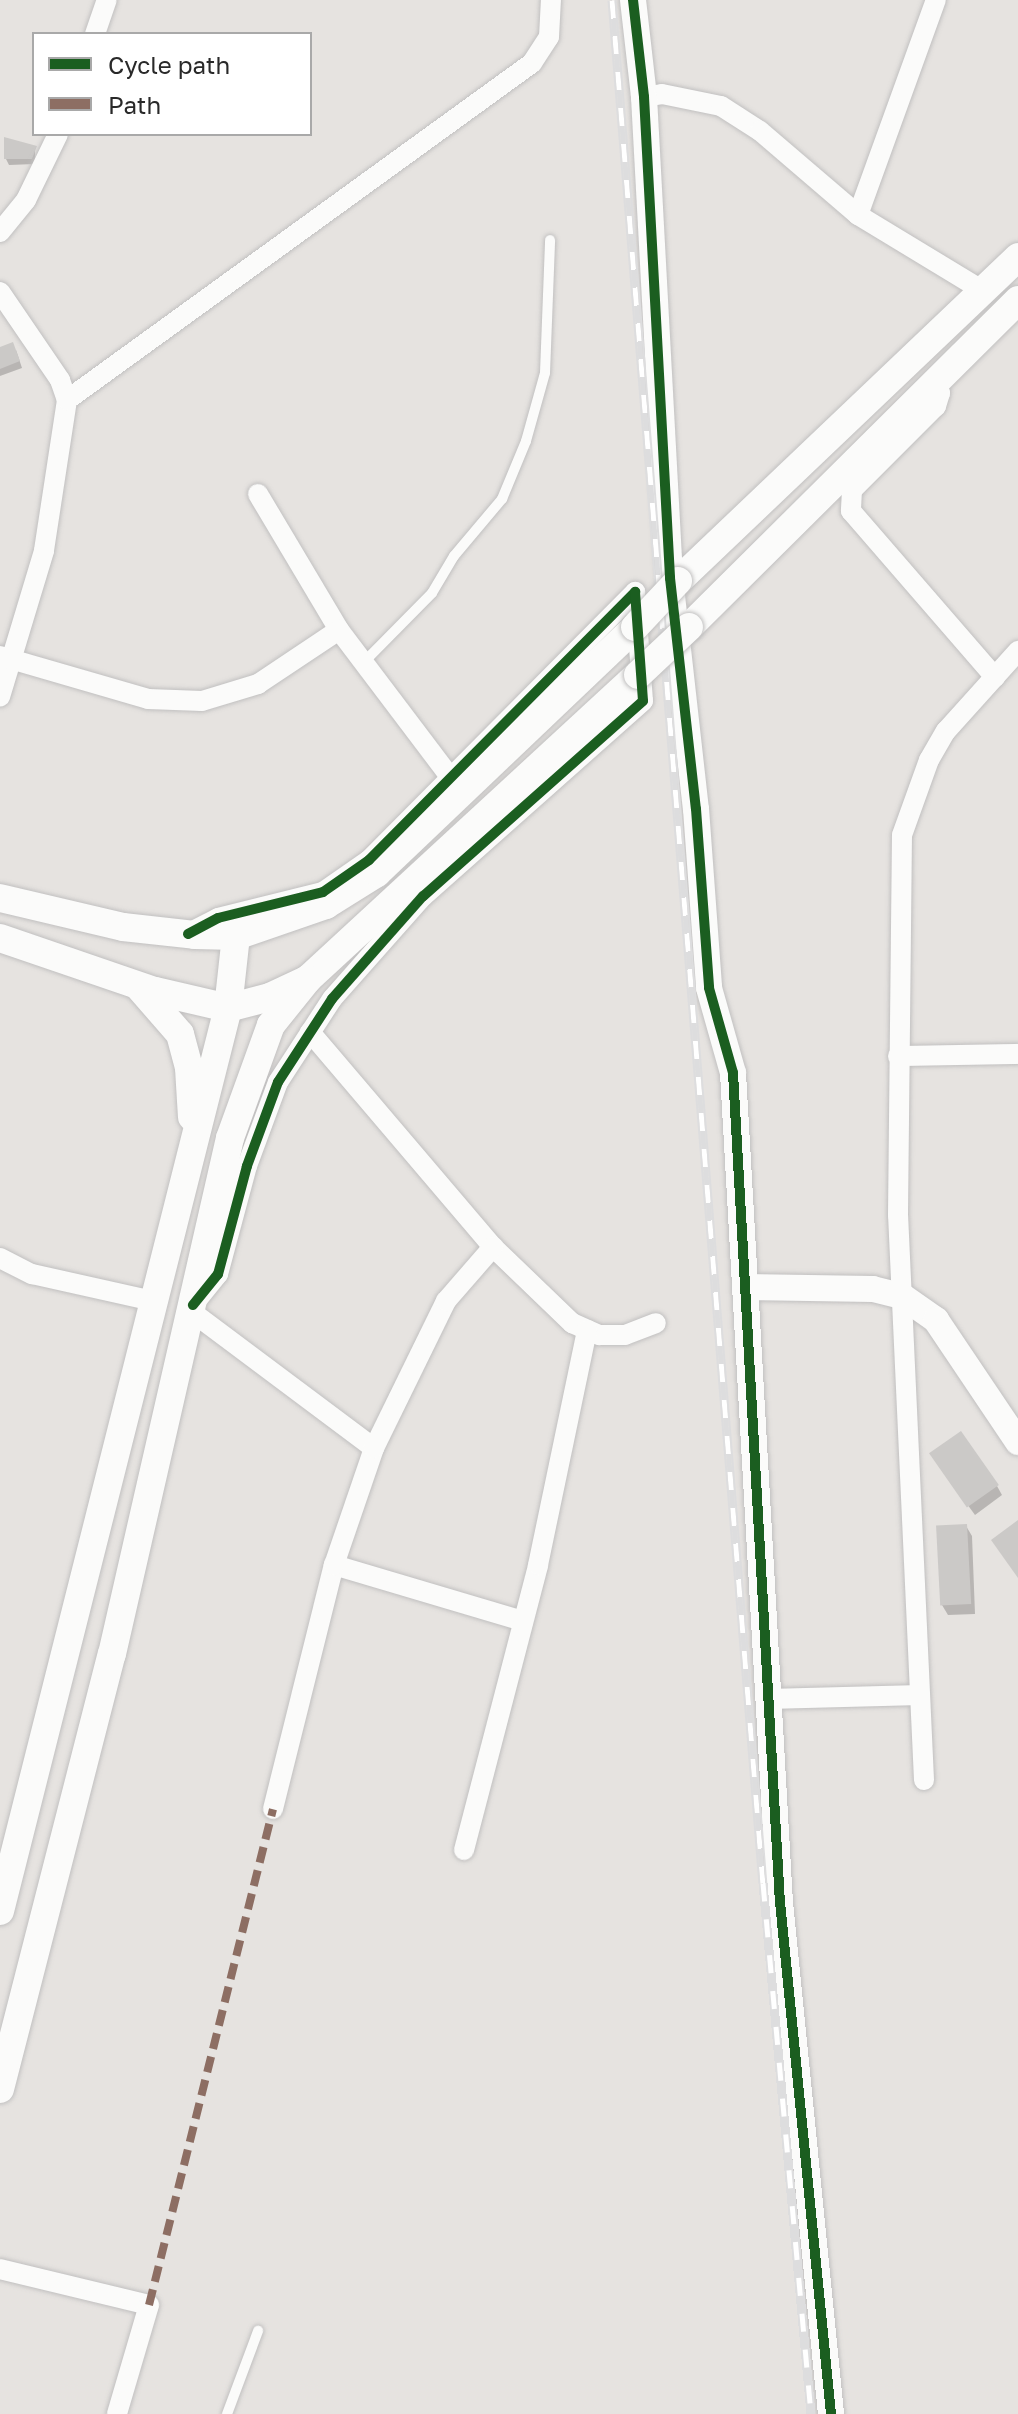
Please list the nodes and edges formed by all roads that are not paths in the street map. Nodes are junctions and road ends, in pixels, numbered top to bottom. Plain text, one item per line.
1 (107, 0) edge
2 (551, 0) edge
3 (633, 0) edge
4 (936, 0) edge
5 (96, 32) edge
6 (644, 97) junction
7 (57, 136) edge
8 (858, 215) junction
9 (0, 232) edge
10 (550, 240) dead end
11 (1018, 257) edge
12 (0, 292) edge
13 (985, 292) junction
14 (1018, 300) edge
15 (936, 383) junction
16 (67, 400) junction
17 (258, 494) dead end
18 (339, 630) junction
19 (1018, 651) edge
20 (6, 658) edge
21 (364, 662) junction
22 (995, 677) junction
23 (0, 697) edge
24 (450, 777) junction
25 (0, 898) edge
26 (188, 934) junction
27 (236, 936) junction
28 (0, 938) edge
29 (308, 979) junction
30 (136, 984) junction
31 (228, 1008) junction
32 (310, 1032) junction
33 (1018, 1054) edge
34 (898, 1056) junction
35 (191, 1152) junction
36 (493, 1247) junction
37 (0, 1258) edge
38 (745, 1287) junction
39 (902, 1296) junction
40 (153, 1301) junction
41 (192, 1308) junction
42 (656, 1323) dead end
43 (587, 1330) junction
44 (1018, 1442) edge
45 (374, 1448) junction
46 (334, 1565) junction
47 (523, 1621) junction
48 (920, 1695) junction
49 (768, 1699) junction
50 (924, 1780) dead end
51 (273, 1809) dead end
52 (464, 1850) dead end
53 (0, 1911) edge
54 (0, 2089) edge
55 (0, 2269) edge
56 (258, 2331) dead end
57 (117, 2414) edge
58 (227, 2414) edge
59 (831, 2414) edge

1 - 5 street
2 - 16 street
3 - 6 street
4 - 8 street
6 - 8 street
6 - 38 street
7 - 9 street
8 - 13 street
10 - 21 lane
11 - 13 main road
12 - 16 street
13 - 27 main road, bridge
14 - 15 main road
15 - 22 street
15 - 29 main road, bridge
16 - 20 street
17 - 18 street
18 - 20 street
18 - 21 street
19 - 22 street
20 - 23 street
21 - 24 street
22 - 34 street
24 - 26 street
24 - 32 street
25 - 26 main road
26 - 27 main road
27 - 31 main road
28 - 30 main road
29 - 31 main road
29 - 41 main road
30 - 31 main road
30 - 35 main road
31 - 35 main road
32 - 36 street
32 - 41 street
33 - 34 street
34 - 39 street
35 - 40 main road
36 - 43 street
36 - 45 street
37 - 40 street
38 - 39 street
38 - 49 street
39 - 44 street
39 - 48 street
40 - 41 main road
40 - 53 main road
41 - 45 street
41 - 54 main road
42 - 43 street
43 - 47 street
45 - 46 street
46 - 47 street
46 - 51 street
47 - 52 street
48 - 49 street
48 - 50 street
49 - 59 street
55 - 57 street
56 - 58 lane

